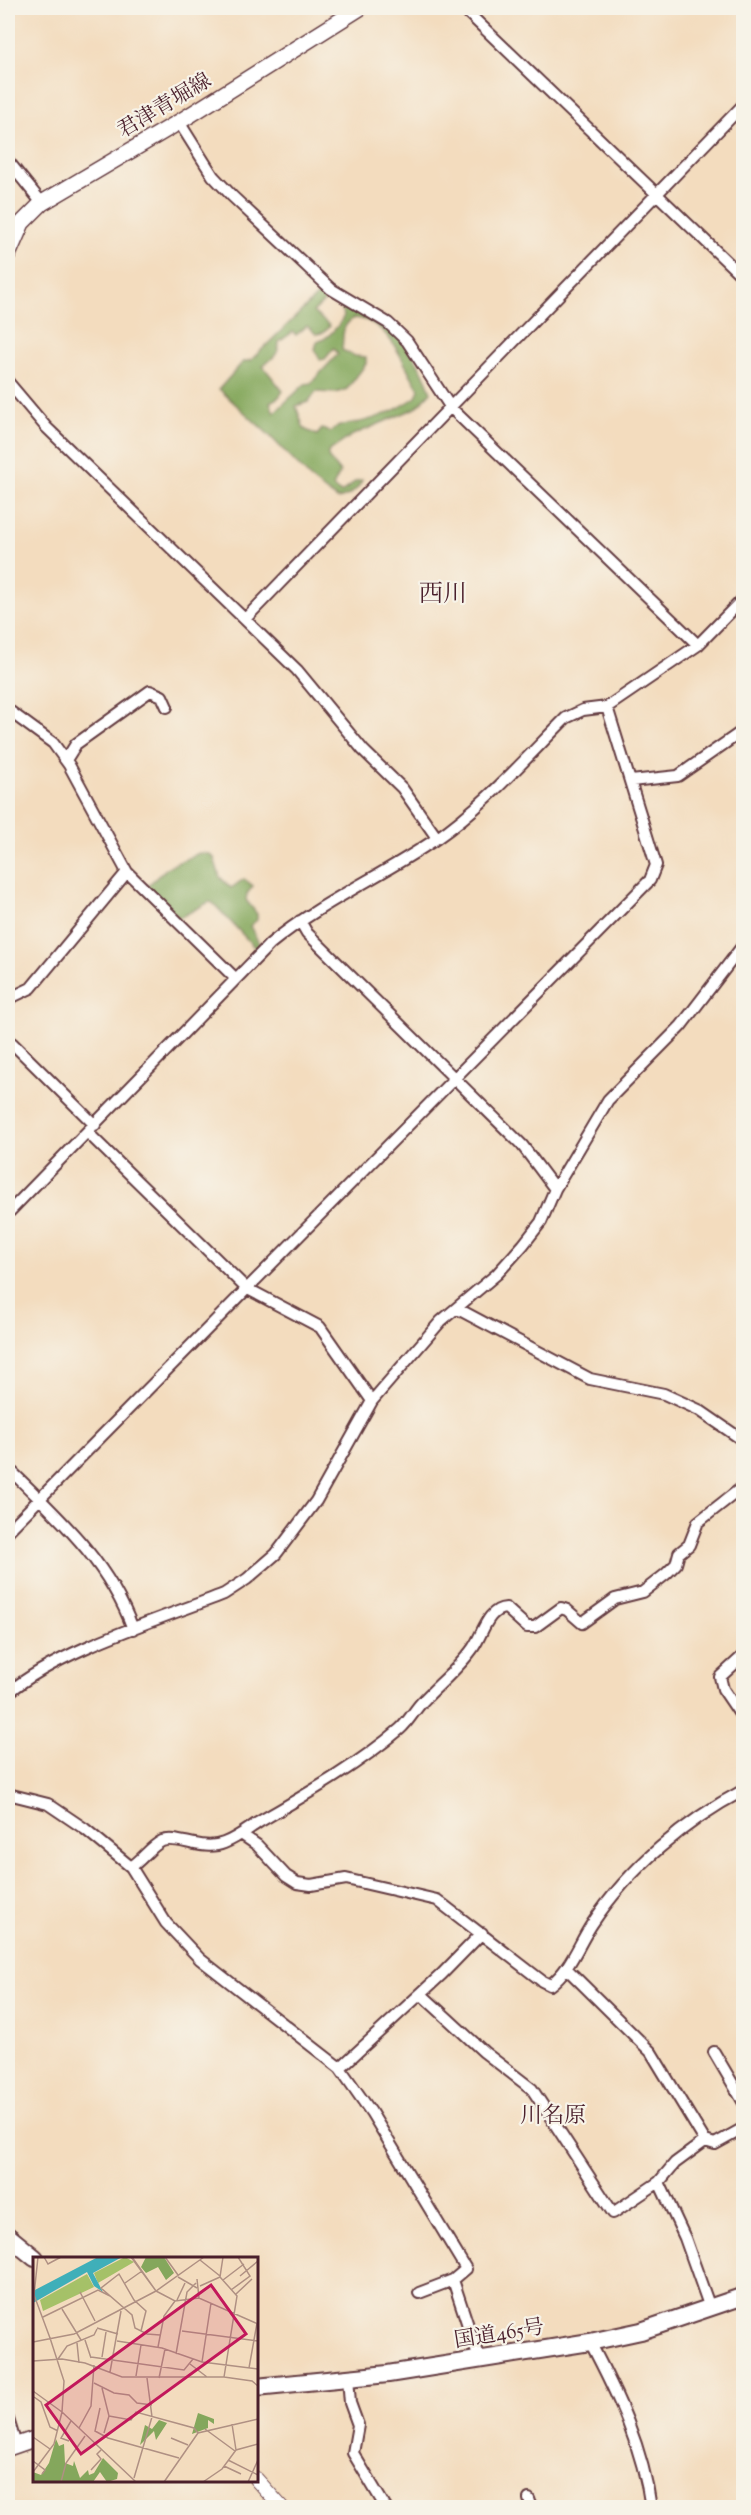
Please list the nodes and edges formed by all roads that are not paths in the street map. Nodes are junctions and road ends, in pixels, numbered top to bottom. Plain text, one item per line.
1 (360, 8) edge
2 (464, 8) edge
3 (744, 104) edge
4 (179, 122) junction
5 (8, 161) edge
6 (657, 195) junction
7 (42, 202) junction
8 (8, 255) edge
9 (744, 278) edge
10 (8, 382) edge
11 (451, 408) junction
12 (744, 598) edge
13 (246, 618) junction
14 (698, 645) junction
15 (167, 707) dead end
16 (607, 707) junction
17 (8, 710) edge
18 (744, 730) edge
19 (66, 760) junction
20 (631, 781) junction
21 (437, 838) junction
22 (128, 872) junction
23 (300, 921) junction
24 (744, 944) edge
25 (235, 978) junction
26 (8, 999) edge
27 (12, 1043) dead end
28 (453, 1077) junction
29 (91, 1128) junction
30 (555, 1189) junction
31 (8, 1213) edge
32 (246, 1288) junction
33 (458, 1308) junction
34 (372, 1401) junction
35 (744, 1441) edge
36 (8, 1468) edge
37 (744, 1486) edge
38 (39, 1499) junction
39 (8, 1531) edge
40 (133, 1629) junction
41 (744, 1655) edge
42 (8, 1693) edge
43 (744, 1720) edge
44 (744, 1790) edge
45 (8, 1794) edge
46 (241, 1834) junction
47 (131, 1867) junction
48 (482, 1933) junction
49 (567, 1969) junction
50 (421, 1994) junction
51 (714, 2052) dead end
52 (340, 2068) junction
53 (744, 2103) edge
54 (744, 2128) edge
55 (705, 2141) junction
56 (659, 2182) junction
57 (8, 2236) edge
58 (33, 2257) edge
59 (453, 2280) junction
60 (418, 2293) dead end
61 (744, 2296) edge
62 (710, 2308) junction
63 (590, 2342) junction
64 (479, 2359) junction
65 (348, 2378) junction
66 (258, 2387) edge
67 (8, 2419) edge
68 (33, 2439) edge
69 (12, 2446) edge
70 (258, 2481) edge
71 (282, 2508) edge
72 (386, 2508) edge
73 (651, 2508) edge

1 - 4 main road, 君津青堀線
2 - 6 street
3 - 6 street
4 - 7 main road, 君津青堀線
4 - 11 street
5 - 7 street
6 - 9 street
6 - 11 street
7 - 8 main road, 君津青堀線
10 - 13 street
11 - 13 street
11 - 14 street
12 - 14 street
13 - 21 street
14 - 16 street
15 - 19 street
16 - 20 street
16 - 21 street
17 - 19 street
18 - 20 street
19 - 22 street
20 - 28 street
21 - 23 street
22 - 25 street
22 - 26 street
23 - 25 street
23 - 28 street
24 - 30 street
25 - 29 street
27 - 29 street
28 - 30 street
28 - 32 street
29 - 31 street
29 - 32 street
30 - 33 street
32 - 34 street
32 - 38 street
33 - 34 street
33 - 35 street
34 - 40 street
36 - 38 street
37 - 46 street
38 - 39 street
38 - 40 street
40 - 42 street
41 - 43 street
44 - 49 street
45 - 47 street
46 - 47 street
46 - 48 street
47 - 52 street
48 - 49 street
48 - 50 street
49 - 55 street
50 - 52 street
50 - 56 street
51 - 53 street
52 - 59 street
54 - 55 street
55 - 56 street
56 - 62 street
57 - 58 highway
59 - 60 street
59 - 64 street
61 - 62 highway, 国道465号
62 - 63 highway, 国道465号
63 - 64 highway, 国道465号
63 - 73 street
64 - 65 highway, 国道465号
65 - 66 highway, 国道465号
65 - 72 street
67 - 69 street
68 - 69 main road
70 - 71 street

